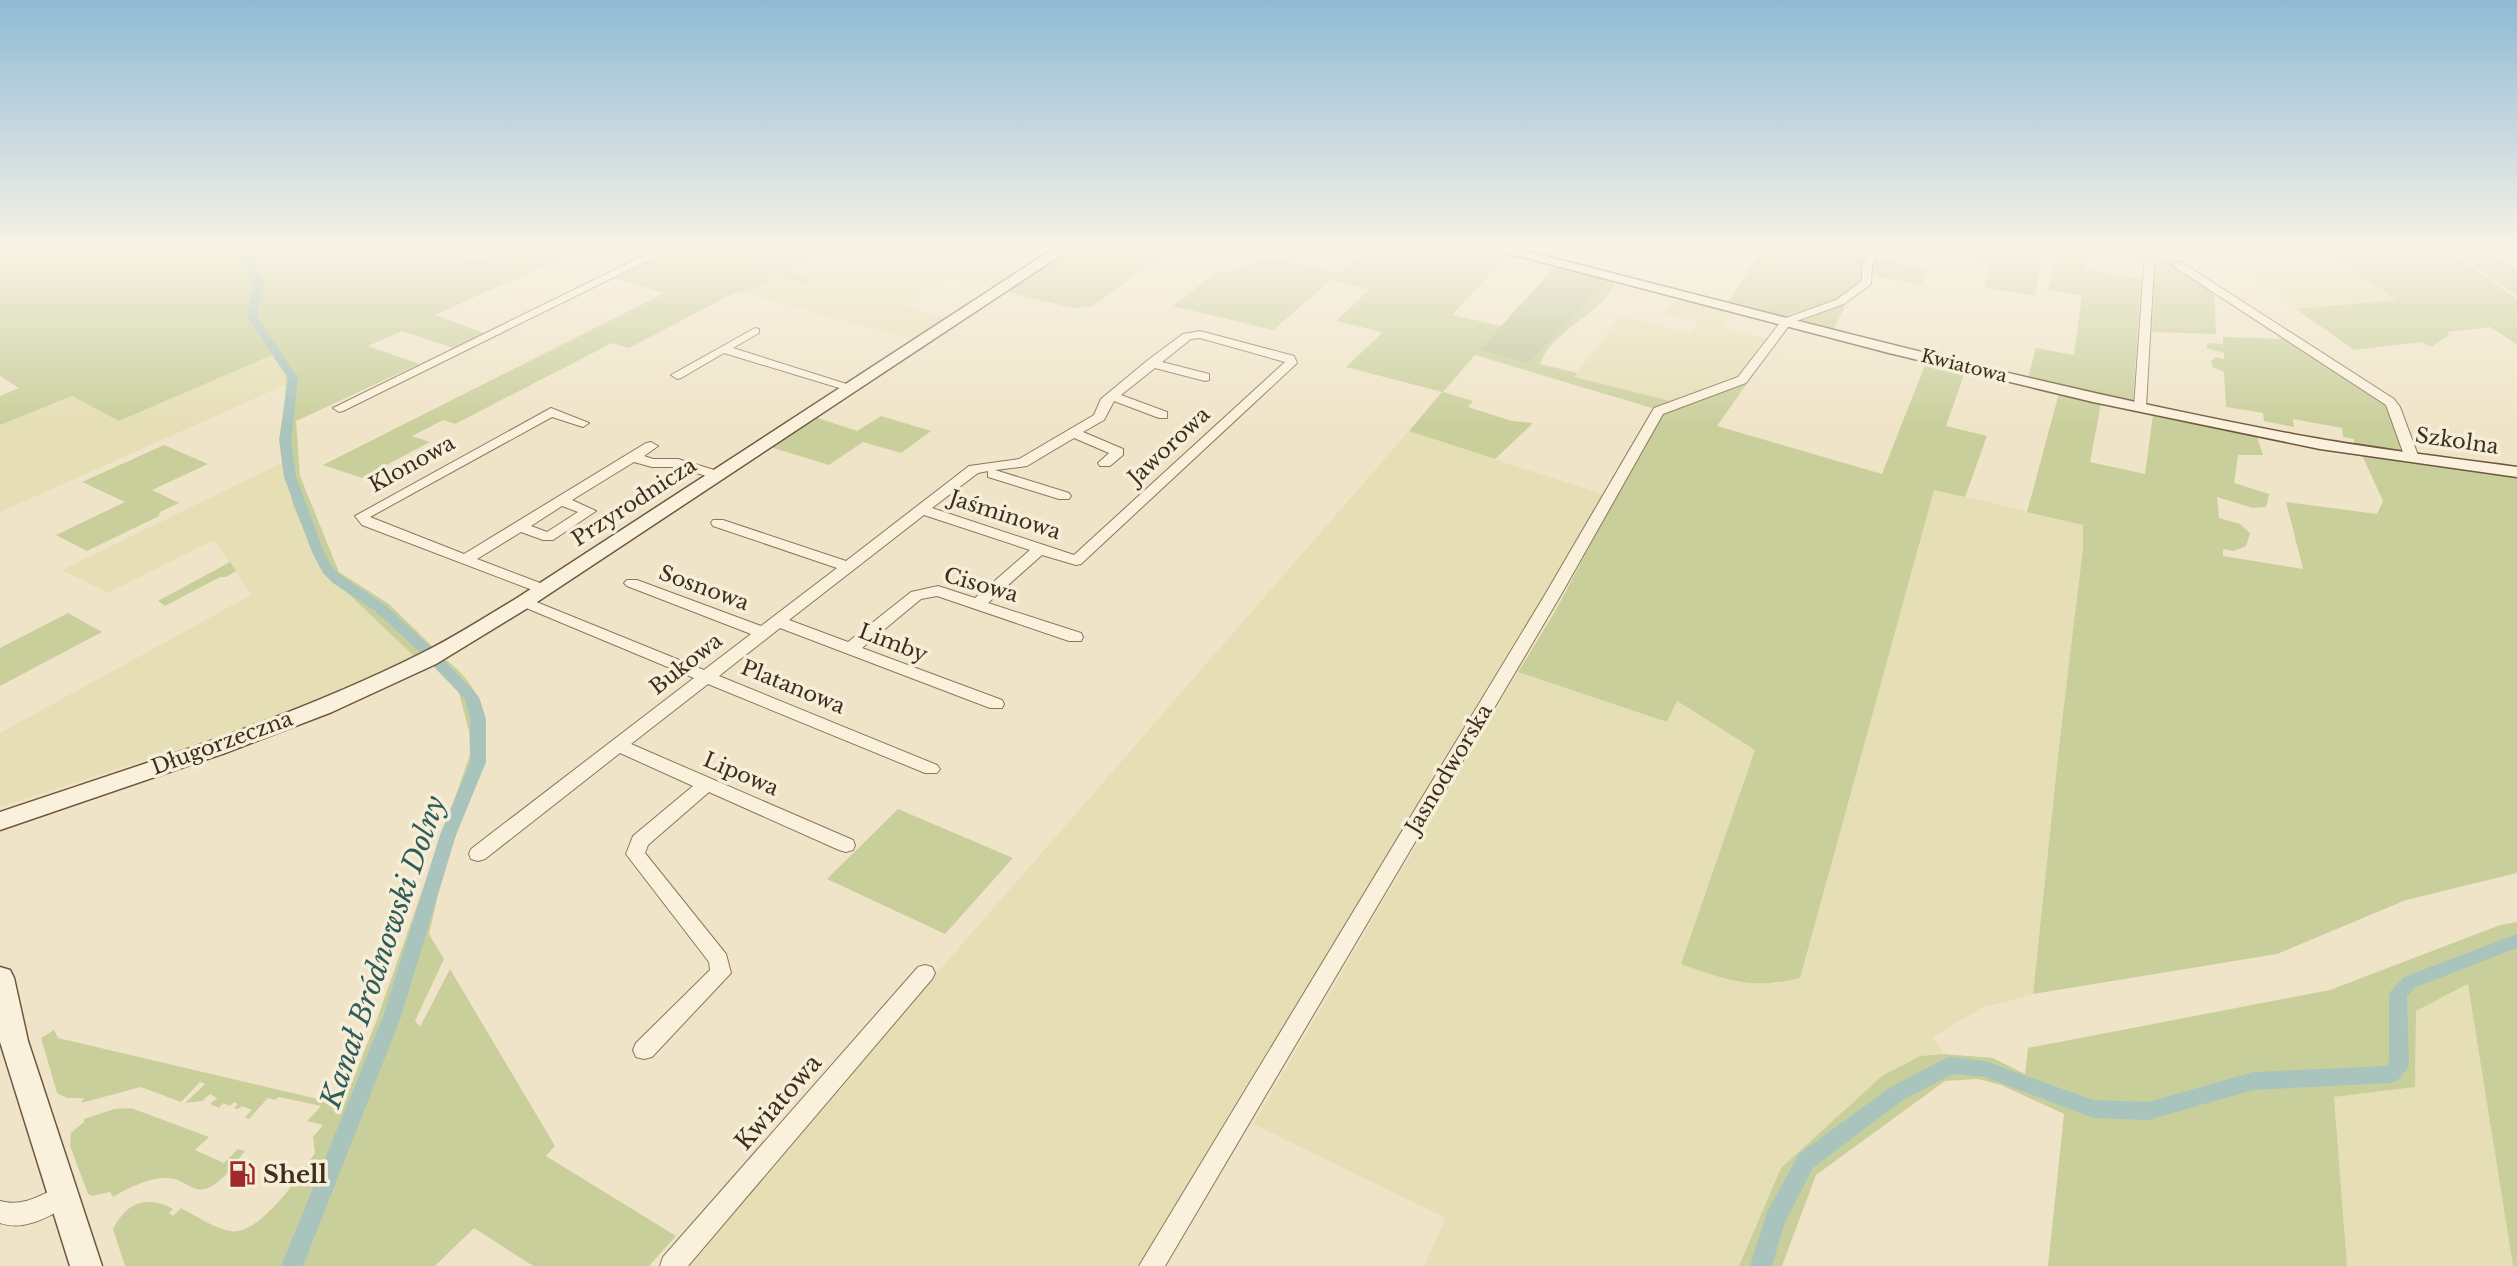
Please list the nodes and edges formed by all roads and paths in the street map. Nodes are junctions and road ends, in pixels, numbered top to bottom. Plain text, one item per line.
1 (544, 308) edge
2 (972, 308) edge
3 (1736, 308) edge
4 (1823, 308) edge
5 (2146, 308) edge
6 (2245, 308) edge
7 (1787, 321) junction
8 (755, 331) dead end
9 (723, 349) junction
10 (1152, 363) junction
11 (677, 375) dead end
12 (1205, 377) dead end
13 (850, 387) junction
14 (1112, 396) junction
15 (2140, 407) junction
16 (339, 408) dead end
17 (1163, 415) dead end
18 (583, 422) dead end
19 (1074, 433) junction
20 (651, 446) dead end
21 (2392, 455) joint
22 (633, 457) junction
23 (2412, 458) junction
24 (1105, 463) dead end
25 (1018, 465) junction
26 (2517, 472) edge
27 (993, 474) dead end
28 (716, 475) junction
29 (1030, 486) junction
30 (1064, 496) dead end
31 (560, 501) junction
32 (920, 509) junction
33 (718, 523) dead end
34 (519, 526) junction
35 (1040, 549) junction
36 (466, 559) junction
37 (1076, 561) joint
38 (845, 566) junction
39 (632, 583) dead end
40 (541, 591) junction
41 (524, 602) junction
42 (978, 604) junction
43 (559, 617) junction
44 (776, 621) junction
45 (762, 632) junction
46 (1074, 638) dead end
47 (850, 649) junction
48 (440, 653) joint
49 (706, 676) junction
50 (996, 704) dead end
51 (617, 745) junction
52 (932, 769) dead end
53 (708, 784) junction
54 (0, 821) edge
55 (846, 845) dead end
56 (478, 853) dead end
57 (925, 973) dead end
58 (0, 978) edge
59 (644, 1050) dead end
60 (65, 1195) junction
61 (0, 1212) edge
62 (86, 1266) edge
63 (672, 1266) edge
64 (1150, 1266) edge

1 - 16 street
2 - 13 street, Przyrodnicza
3 - 7 street, Kwiatowa
4 - 7 street
5 - 15 street
6 - 23 street
7 - 15 street, Kwiatowa
7 - 64 street, Jasnodworska
8 - 9 street
9 - 11 street
9 - 13 street
10 - 12 street
10 - 14 street
10 - 37 street, Jaworowa
13 - 28 street, Przyrodnicza
14 - 17 street
14 - 19 street
15 - 21 street, Kwiatowa
18 - 36 street, Klonowa
19 - 24 street
19 - 25 street
20 - 22 street
21 - 23 street, Szkolna
22 - 28 street
22 - 31 street
23 - 26 street, Szkolna
25 - 29 street
25 - 32 street, Bukowa
27 - 29 street
28 - 40 street, Przyrodnicza
29 - 30 street
31 - 34 street
31 - 34 street
32 - 35 street, Jaśminowa
32 - 38 street, Bukowa
33 - 38 street
34 - 36 street
35 - 37 street, Jaśminowa
35 - 42 street
36 - 40 street, Klonowa
38 - 44 street, Bukowa
39 - 45 street, Sosnowa
40 - 41 street, Przyrodnicza
40 - 43 street
41 - 43 street, Platanowa
41 - 48 street, Przyrodnicza
42 - 46 street, Cisowa
42 - 47 street, Cisowa
43 - 49 street, Platanowa
44 - 45 street, Bukowa
44 - 47 street, Limby
45 - 49 street, Bukowa
47 - 50 street, Limby
48 - 54 street, Długorzeczna
49 - 51 street, Bukowa
49 - 52 street, Platanowa
51 - 53 street, Lipowa
51 - 56 street, Bukowa
53 - 55 street, Lipowa
53 - 59 street
57 - 63 street, Kwiatowa
58 - 60 street
60 - 61 street
60 - 62 street

